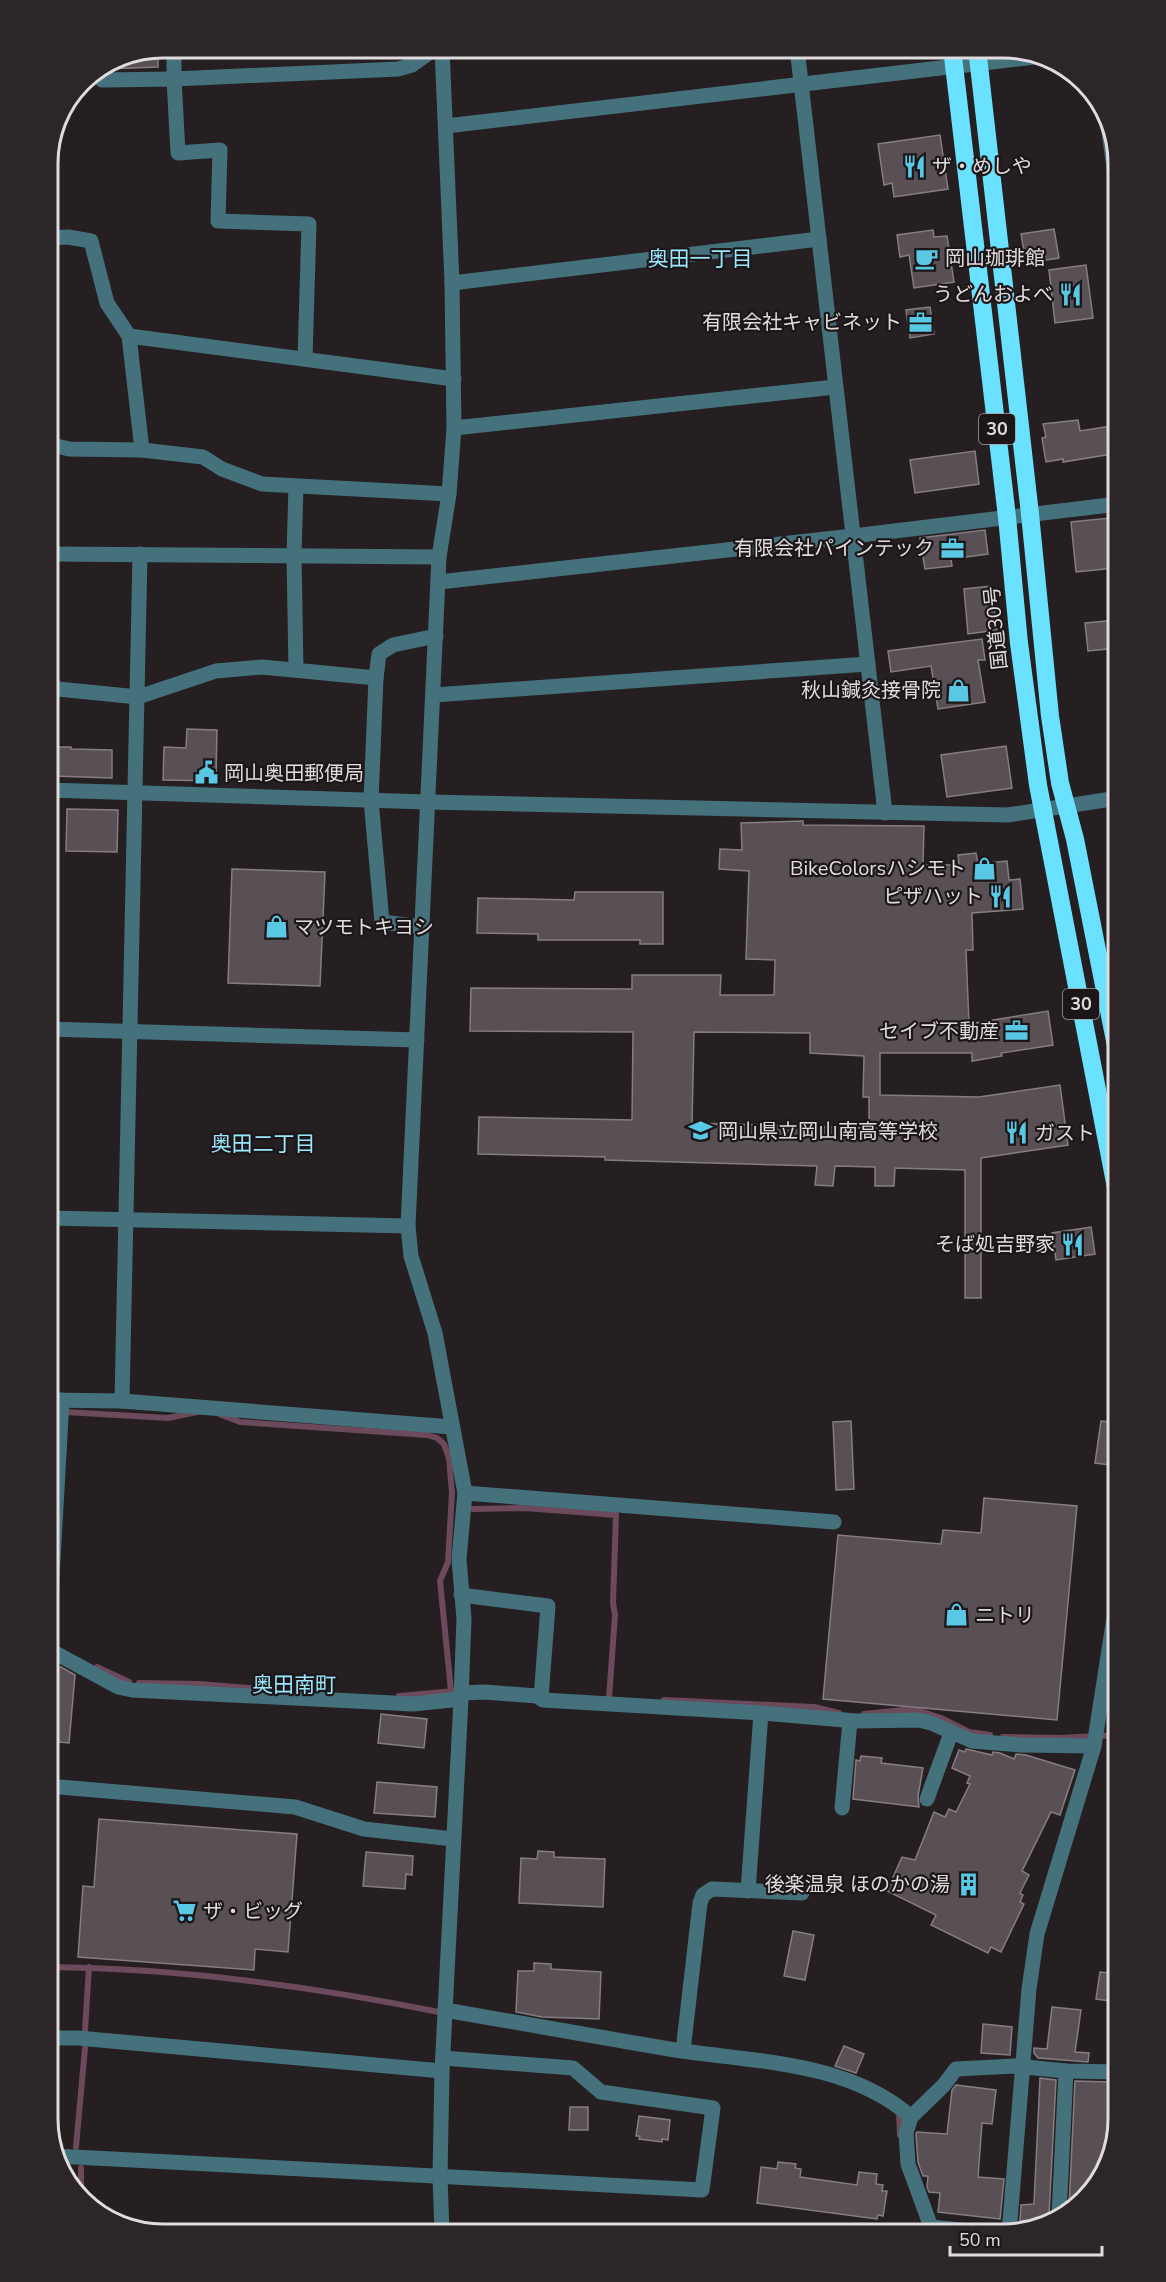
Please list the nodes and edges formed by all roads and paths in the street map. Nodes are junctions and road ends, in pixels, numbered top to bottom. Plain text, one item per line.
1 (174, 58) edge
2 (421, 58) edge
3 (443, 58) edge
4 (798, 59) edge
5 (953, 59) edge
6 (972, 59) edge
7 (978, 59) edge
8 (954, 67) junction
9 (101, 79) edge
10 (174, 79) junction
11 (801, 85) junction
12 (446, 126) junction
13 (59, 237) edge
14 (819, 239) junction
15 (452, 283) junction
16 (129, 336) junction
17 (305, 359) junction
18 (454, 379) junction
19 (835, 387) junction
20 (454, 428) junction
21 (59, 447) edge
22 (142, 450) junction
23 (296, 486) junction
24 (449, 494) junction
25 (1108, 505) edge
26 (1030, 514) junction
27 (1007, 517) junction
28 (853, 536) junction
29 (59, 554) edge
30 (140, 554) junction
31 (294, 555) junction
32 (439, 557) junction
33 (439, 582) junction
34 (436, 636) junction
35 (868, 664) junction
36 (296, 670) junction
37 (376, 678) junction
38 (59, 689) edge
39 (434, 695) junction
40 (138, 697) junction
41 (59, 790) edge
42 (136, 792) junction
43 (371, 800) junction
44 (1108, 800) edge
45 (426, 802) junction
46 (1067, 807) junction
47 (1043, 810) junction
48 (885, 813) junction
49 (422, 927) junction
50 (1108, 1006) edge
51 (59, 1029) edge
52 (130, 1032) junction
53 (417, 1040) junction
54 (1108, 1146) edge
55 (58, 1218) edge
56 (126, 1220) junction
57 (408, 1226) junction
58 (122, 1401) junction
59 (58, 1406) edge
60 (452, 1427) junction
61 (465, 1493) junction
62 (834, 1522) dead end
63 (461, 1595) junction
64 (58, 1655) edge
65 (1108, 1656) edge
66 (461, 1696) junction
67 (541, 1698) junction
68 (761, 1713) junction
69 (850, 1721) junction
70 (951, 1733) junction
71 (1095, 1739) junction
72 (58, 1787) edge
73 (927, 1800) dead end
74 (843, 1808) dead end
75 (453, 1839) junction
76 (748, 1891) junction
77 (802, 1893) dead end
78 (445, 2010) junction
79 (58, 2038) edge
80 (683, 2051) junction
81 (443, 2065) junction
82 (1023, 2067) junction
83 (1066, 2071) junction
84 (1108, 2072) edge
85 (911, 2116) junction
86 (65, 2156) edge
87 (440, 2176) junction
88 (1059, 2206) edge
89 (442, 2223) edge
90 (1010, 2223) edge
91 (930, 2224) edge

1 - 10 street
2 - 10 street
3 - 12 street
4 - 11 street
5 - 8 highway, 国道30号 / 30
6 - 8 street
7 - 26 highway, 30
8 - 11 street
8 - 27 highway, 国道30号 / 30
9 - 10 street
10 - 17 street
11 - 12 street
11 - 14 street
12 - 15 street
13 - 16 street
14 - 15 street
14 - 19 street
15 - 18 street
16 - 17 street
16 - 22 street
17 - 18 street
18 - 20 street
19 - 20 street
19 - 28 street
20 - 24 street
21 - 22 street
22 - 23 street
23 - 24 street
23 - 31 street
24 - 32 street
25 - 26 street
26 - 27 street
26 - 46 highway, 30
27 - 28 street
27 - 47 highway, 国道30号 / 30
28 - 33 street
28 - 35 street
29 - 30 street
30 - 31 street
30 - 40 street
31 - 32 street
31 - 36 street
32 - 33 street
33 - 34 street
34 - 37 street
34 - 39 street
35 - 39 street
35 - 48 street
36 - 37 street
36 - 40 street
37 - 43 street
38 - 40 street
39 - 45 street
40 - 42 street
41 - 42 street
42 - 43 street
42 - 52 street
43 - 45 street
43 - 49 street
44 - 46 street
45 - 48 street
45 - 49 street
46 - 47 street
46 - 50 highway, 30
47 - 48 street
47 - 54 highway, 国道30号 / 30
49 - 53 street
51 - 52 street
52 - 53 street
52 - 56 street
53 - 57 street
55 - 56 street
56 - 57 street
56 - 58 street
57 - 60 street
58 - 59 street
58 - 60 street
60 - 61 street
61 - 62 street
61 - 63 street
63 - 66 street
63 - 67 street
64 - 66 street
65 - 71 street
66 - 67 street
66 - 75 street
67 - 68 street
68 - 69 street
68 - 76 street
69 - 70 street
69 - 74 street
70 - 71 street
70 - 73 street
71 - 82 street
72 - 75 street
75 - 78 street
76 - 77 street
76 - 80 street
78 - 80 street
78 - 81 street
79 - 81 street
80 - 85 street
81 - 87 street
81 - 87 street
82 - 83 street
82 - 85 street
82 - 90 street
83 - 84 street
83 - 88 street
85 - 91 street
86 - 87 street
87 - 89 street

